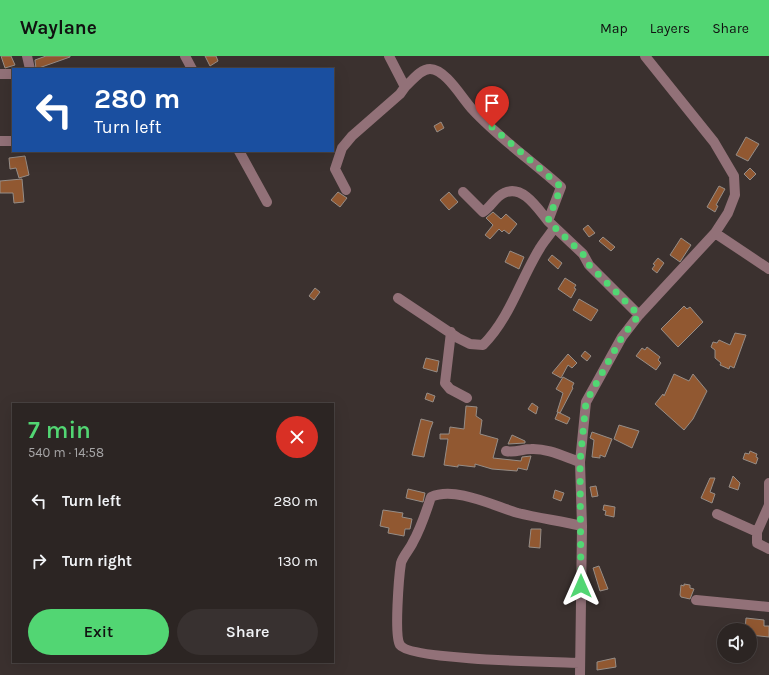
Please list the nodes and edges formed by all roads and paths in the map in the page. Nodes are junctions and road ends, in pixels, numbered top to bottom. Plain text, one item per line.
1 (27, 56) edge
2 (185, 56) edge
3 (389, 56) edge
4 (645, 56) edge
5 (30, 68) edge
6 (191, 68) edge
7 (0, 74) edge
8 (12, 74) edge
9 (405, 86) junction
10 (0, 141) edge
11 (12, 141) edge
12 (240, 152) edge
13 (346, 190) dead end
14 (463, 192) dead end
15 (267, 202) dead end
16 (551, 225) junction
17 (716, 233) junction
18 (769, 269) edge
19 (398, 298) dead end
20 (639, 315) junction
21 (451, 332) junction
22 (467, 398) dead end
23 (506, 451) dead end
24 (580, 462) junction
25 (769, 483) edge
26 (717, 514) dead end
27 (582, 526) junction
28 (757, 532) junction
29 (769, 549) edge
30 (696, 600) dead end
31 (769, 607) edge
32 (580, 663) junction
33 (580, 675) edge

1 - 5 street
2 - 6 street
3 - 9 street
4 - 17 street
7 - 8 street
9 - 13 street
9 - 16 street
10 - 11 street
12 - 15 street
14 - 16 street
16 - 20 street
16 - 21 street
17 - 18 street
17 - 20 street
19 - 21 street
20 - 24 street
21 - 22 street
23 - 24 street
24 - 27 street
25 - 28 street
26 - 28 street
27 - 32 street
27 - 32 street
28 - 29 street
30 - 31 street
32 - 33 street

